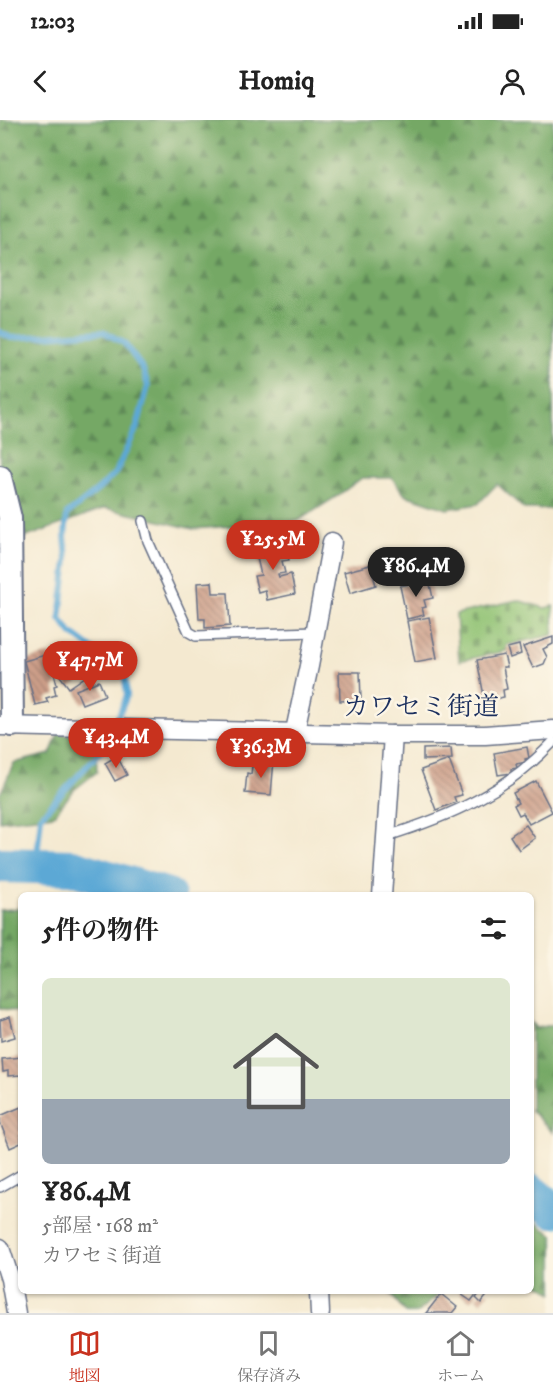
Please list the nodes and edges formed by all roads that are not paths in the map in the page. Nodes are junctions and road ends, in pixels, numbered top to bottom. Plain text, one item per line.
1 (0, 477) edge
2 (143, 522) dead end
3 (332, 542) dead end
4 (314, 632) junction
5 (6, 725) edge
6 (553, 730) edge
7 (295, 731) junction
8 (393, 735) junction
9 (553, 742) edge
10 (387, 837) junction
11 (382, 892) edge
12 (18, 1177) edge
13 (0, 1187) edge
14 (0, 1248) edge
15 (319, 1294) edge
16 (16, 1313) edge
17 (320, 1313) edge

1 - 5 street
2 - 4 lane
3 - 4 street
4 - 7 street
5 - 7 street, カワセミ街道
6 - 8 street, カワセミ街道
7 - 8 street, カワセミ街道
8 - 10 street
9 - 10 lane
10 - 11 street
12 - 13 lane
14 - 16 street
15 - 17 street

